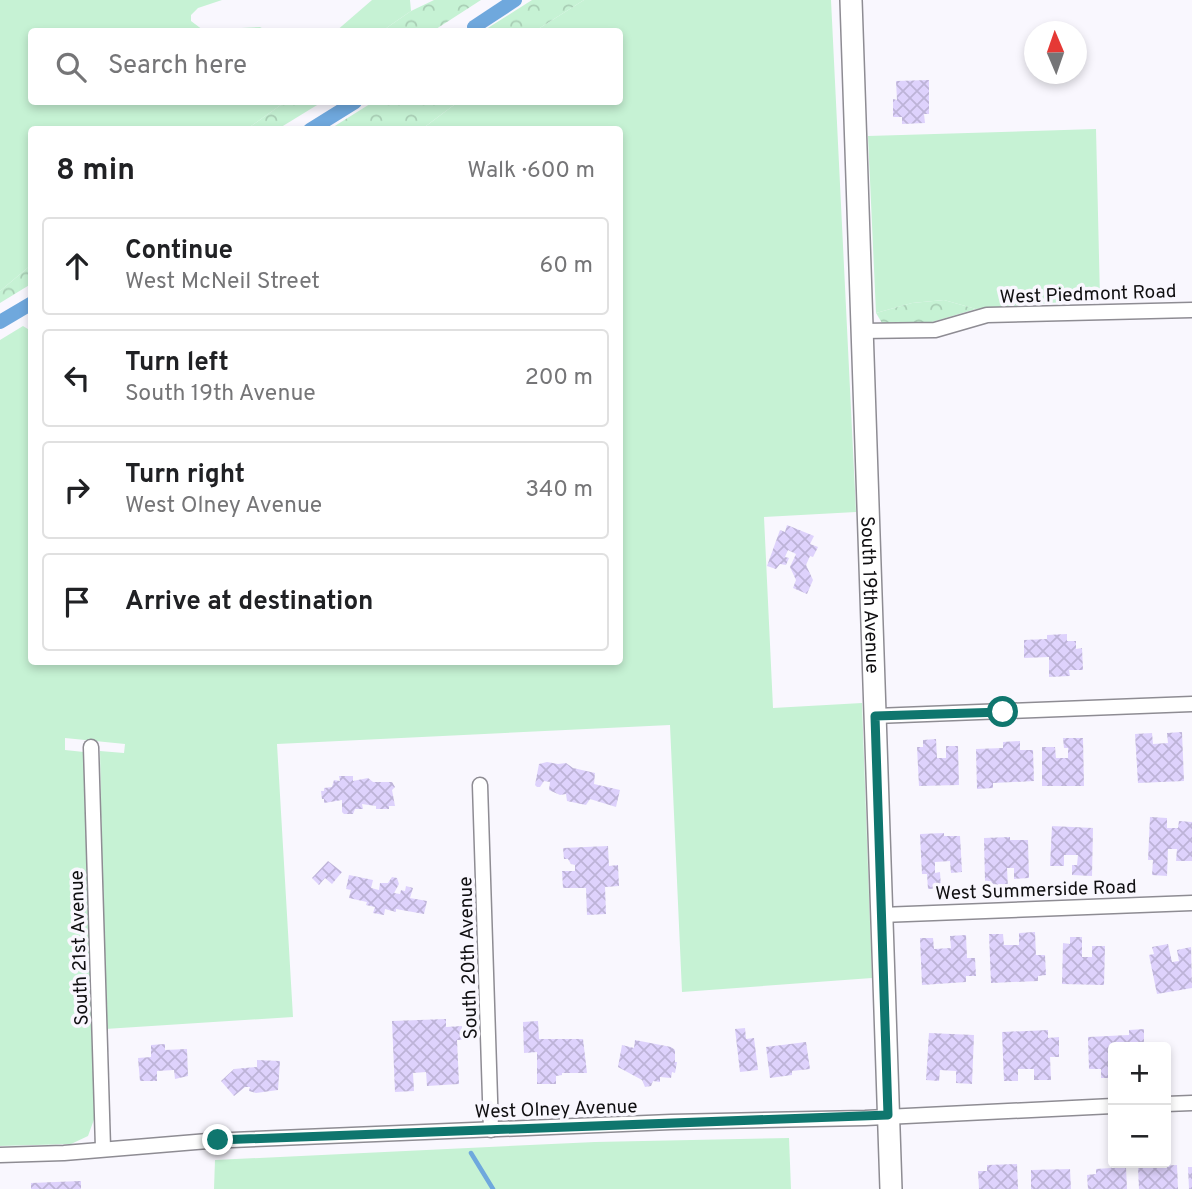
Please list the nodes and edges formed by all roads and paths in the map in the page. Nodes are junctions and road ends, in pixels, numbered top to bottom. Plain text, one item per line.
1 (851, 0) edge
2 (1192, 310) edge
3 (860, 331) junction
4 (1192, 704) edge
5 (875, 716) junction
6 (91, 747) dead end
7 (480, 785) dead end
8 (1192, 903) edge
9 (881, 915) junction
10 (1192, 1103) edge
11 (1171, 1104) edge
12 (1108, 1106) edge
13 (888, 1115) junction
14 (491, 1130) junction
15 (103, 1148) junction
16 (0, 1155) edge
17 (891, 1189) edge

1 - 3 street, South 19th Avenue
2 - 3 street, West Piedmont Road
3 - 5 street, South 19th Avenue
4 - 5 street
5 - 9 street, South 19th Avenue
6 - 15 street, South 21st Avenue
7 - 14 street, South 20th Avenue
8 - 9 street, West Summerside Road
9 - 13 street, South 19th Avenue
10 - 11 street
12 - 13 street, West Olney Avenue
13 - 14 street, West Olney Avenue
13 - 17 street, South 19th Avenue
14 - 15 street, West Olney Avenue
15 - 16 street, West Olney Avenue

